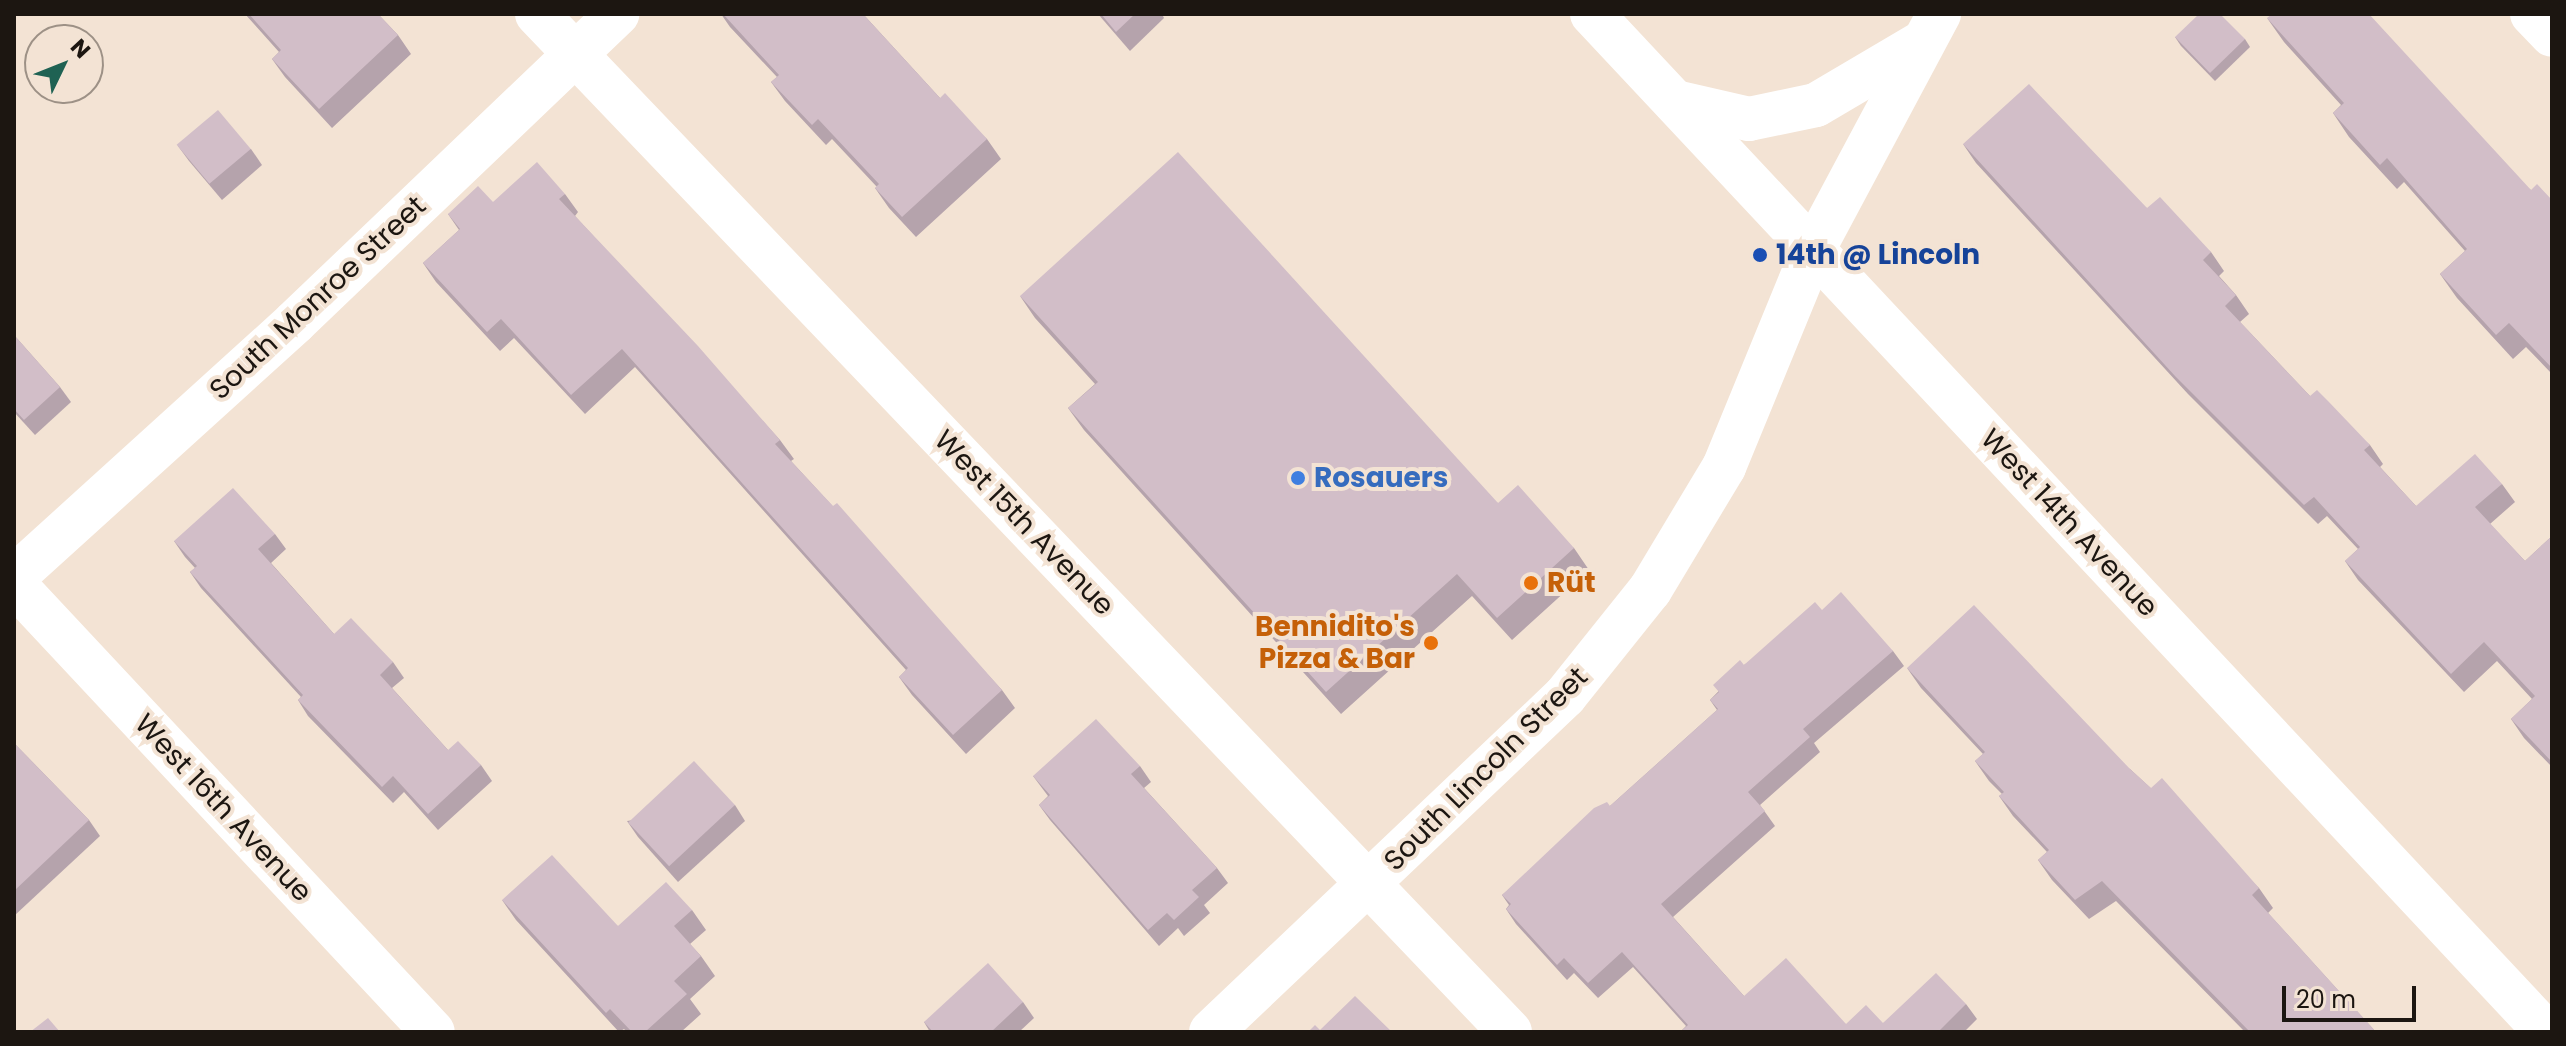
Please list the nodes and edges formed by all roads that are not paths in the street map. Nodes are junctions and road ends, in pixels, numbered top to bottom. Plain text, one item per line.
1 (537, 14) edge
2 (617, 14) edge
3 (1592, 14) edge
4 (2532, 14) edge
5 (1931, 28) edge
6 (2552, 35) edge
7 (575, 54) junction
8 (1675, 102) junction
9 (1813, 250) junction
10 (14, 577) edge
11 (14, 584) edge
12 (1370, 884) junction
13 (433, 1032) edge
14 (1211, 1032) edge
15 (1510, 1032) edge
16 (2546, 1032) edge

1 - 7 street, West 15th Avenue
2 - 7 street, South Monroe Street
3 - 8 street, West 14th Avenue
4 - 6 street
5 - 8 street
5 - 9 street
7 - 10 street, South Monroe Street
7 - 12 street, West 15th Avenue
8 - 9 street, West 14th Avenue
9 - 12 street, South Lincoln Street
9 - 16 street, West 14th Avenue
11 - 13 street, West 16th Avenue
12 - 14 street, South Lincoln Street
12 - 15 street, West 15th Avenue

